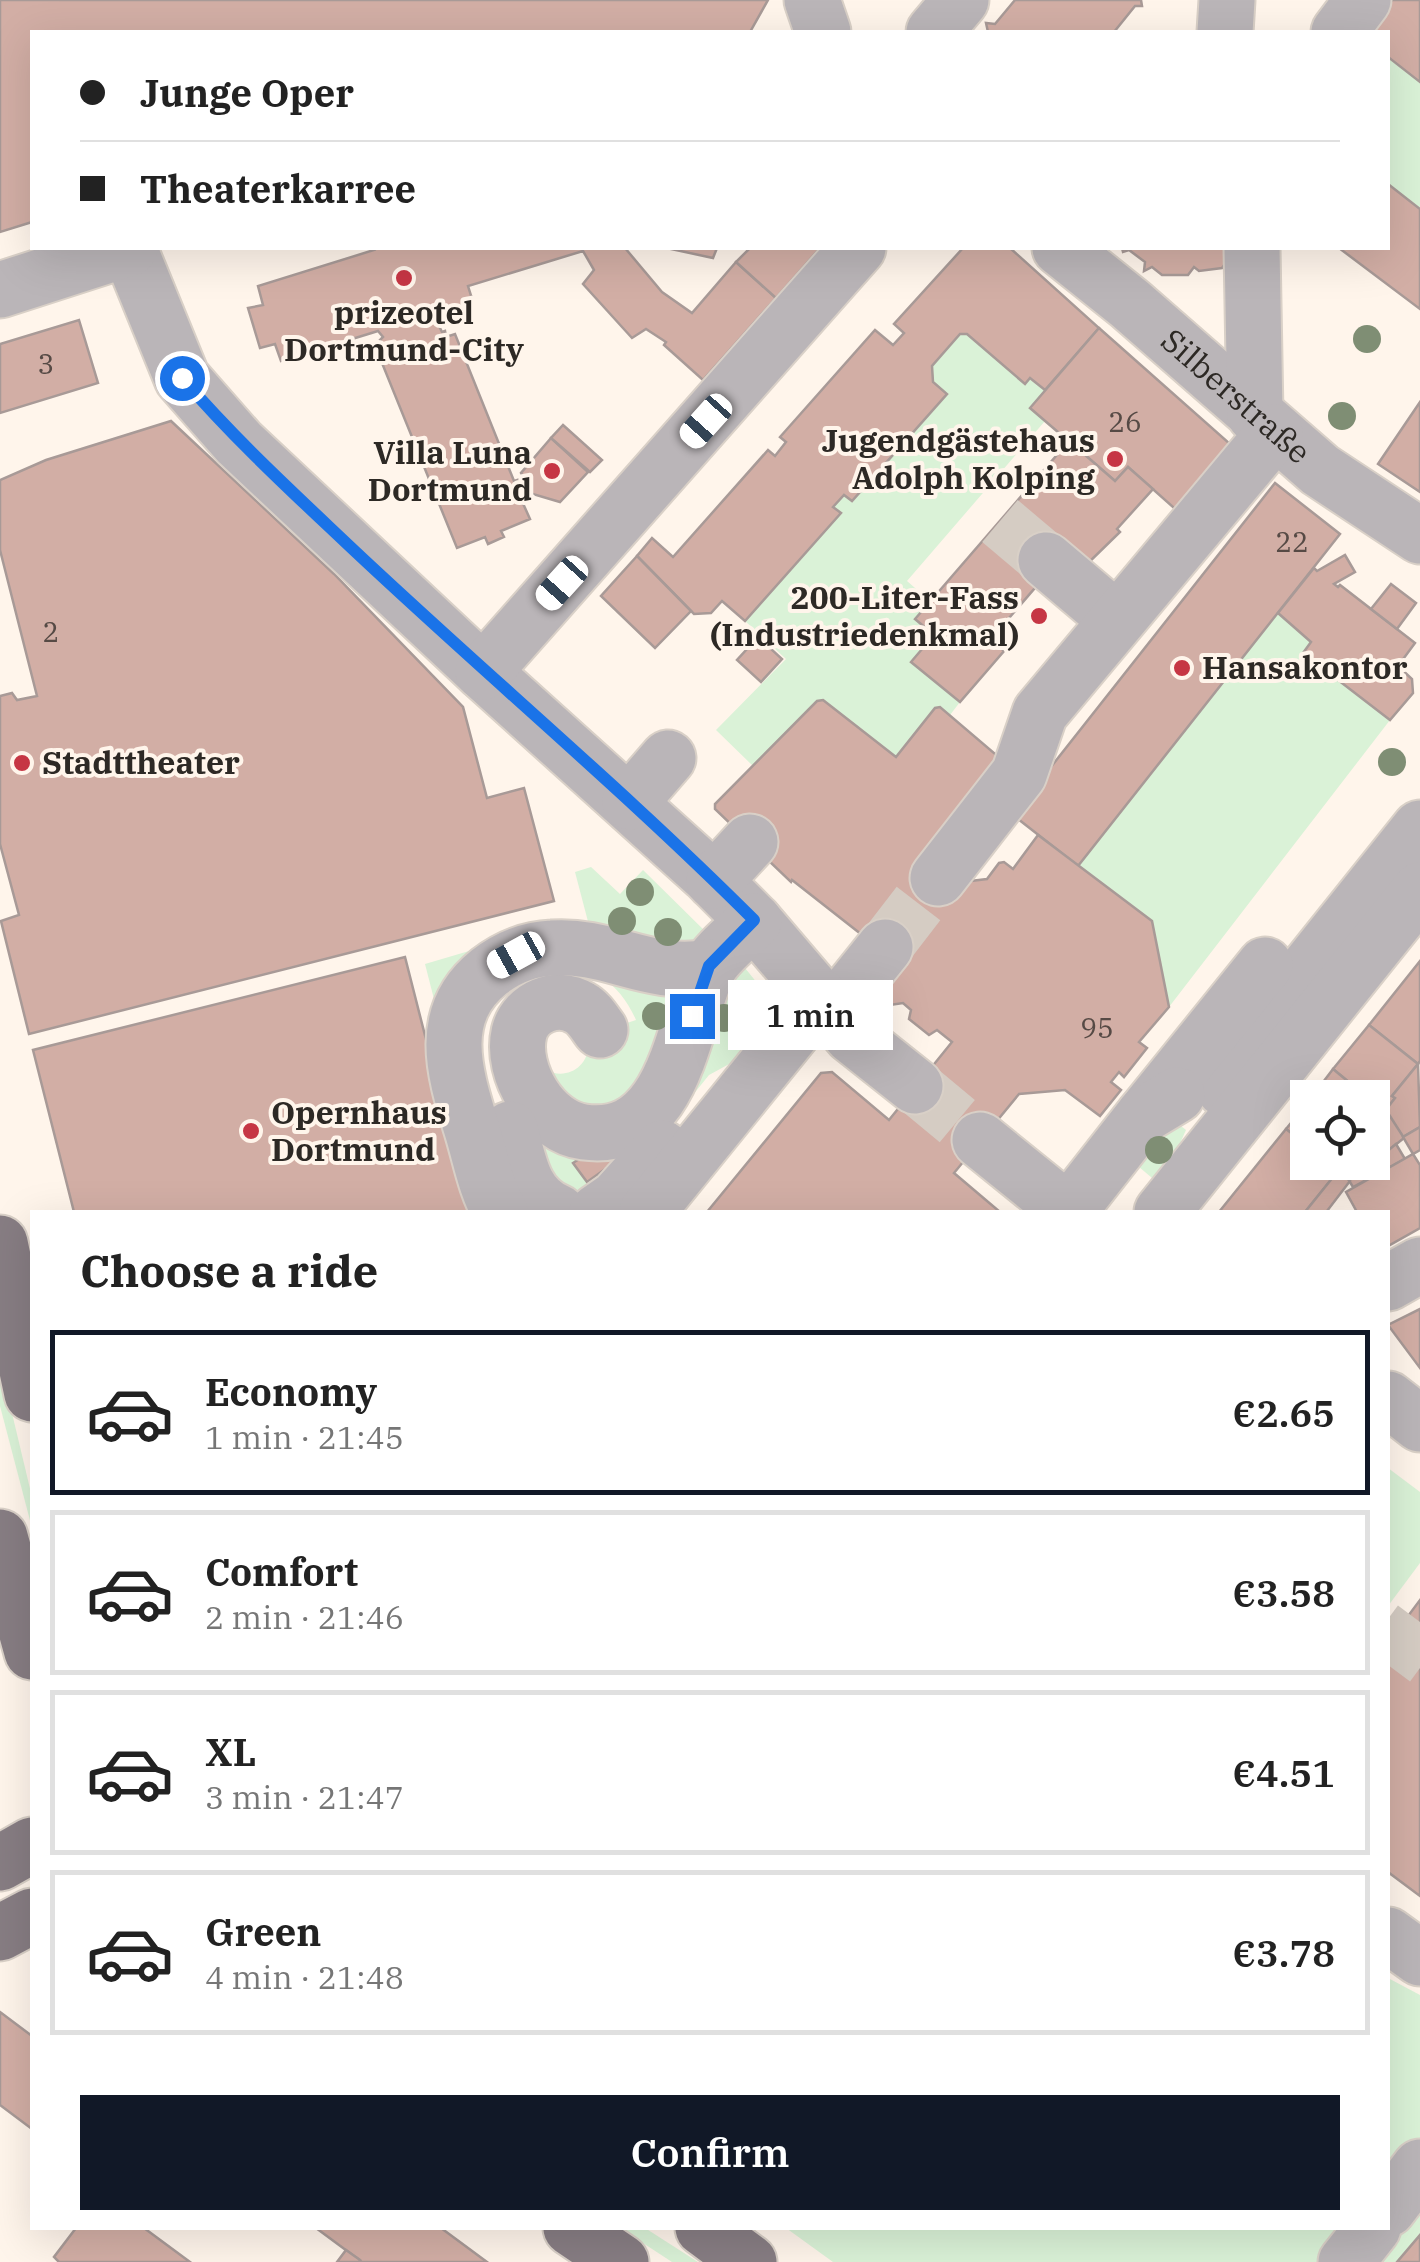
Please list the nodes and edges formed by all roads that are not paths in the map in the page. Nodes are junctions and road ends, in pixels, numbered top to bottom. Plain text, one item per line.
1 (812, 0) edge
2 (962, 0) edge
3 (1227, 0) edge
4 (1363, 0) edge
5 (822, 30) edge
6 (936, 30) edge
7 (1225, 30) edge
8 (1340, 30) edge
9 (123, 250) edge
10 (130, 250) edge
11 (856, 250) edge
12 (1062, 250) edge
13 (1252, 250) edge
14 (0, 290) edge
15 (1265, 424) junction
16 (1420, 536) edge
17 (1046, 560) tunnel mouth
18 (1117, 620) junction
19 (484, 672) junction
20 (668, 758) dead end
21 (630, 802) junction
22 (1409, 842) edge
23 (938, 878) tunnel mouth
24 (754, 920) junction
25 (885, 947) tunnel mouth
26 (709, 966) junction
27 (827, 1005) junction
28 (1264, 1023) junction
29 (768, 1059) junction
30 (914, 1086) tunnel mouth
31 (1144, 1115) junction
32 (980, 1140) tunnel mouth
33 (1201, 1166) junction
34 (499, 1210) edge
35 (553, 1210) edge
36 (600, 1210) edge
37 (649, 1210) edge
38 (1066, 1210) edge
39 (1070, 1210) edge
40 (1164, 1210) edge
41 (0, 1242) edge
42 (1420, 1265) edge
43 (1390, 1283) edge
44 (30, 1384) edge
45 (1390, 1400) edge
46 (1420, 1424) edge
47 (0, 1537) edge
48 (30, 1645) edge
49 (30, 1847) edge
50 (0, 1863) edge
51 (30, 1917) edge
52 (0, 1933) edge
53 (1390, 1936) edge
54 (1420, 1958) edge
55 (1420, 2167) edge
56 (1390, 2206) edge
57 (574, 2230) edge
58 (706, 2230) edge
59 (1371, 2230) edge
60 (621, 2262) edge
61 (749, 2262) edge
62 (1346, 2262) edge

1 - 5 street
2 - 6 street
3 - 7 street
4 - 8 street
9 - 14 street
10 - 19 street
11 - 19 street
12 - 15 street, Silberstraße
13 - 15 street
15 - 16 street, Silberstraße
15 - 18 street
17 - 18 street
18 - 23 street
19 - 21 street
20 - 21 street
21 - 24 street
22 - 28 street
22 - 31 street
22 - 33 street
24 - 26 street
24 - 27 street
25 - 27 street
26 - 34 street
26 - 35 street
27 - 29 street
27 - 30 street
28 - 31 street
28 - 33 street
29 - 36 street
29 - 37 street
31 - 39 street
32 - 38 street
33 - 40 street
41 - 44 main road
42 - 43 street
45 - 46 street
47 - 48 main road
49 - 50 main road
51 - 52 main road
53 - 54 street
55 - 56 street
57 - 60 main road
58 - 61 main road
59 - 62 street

